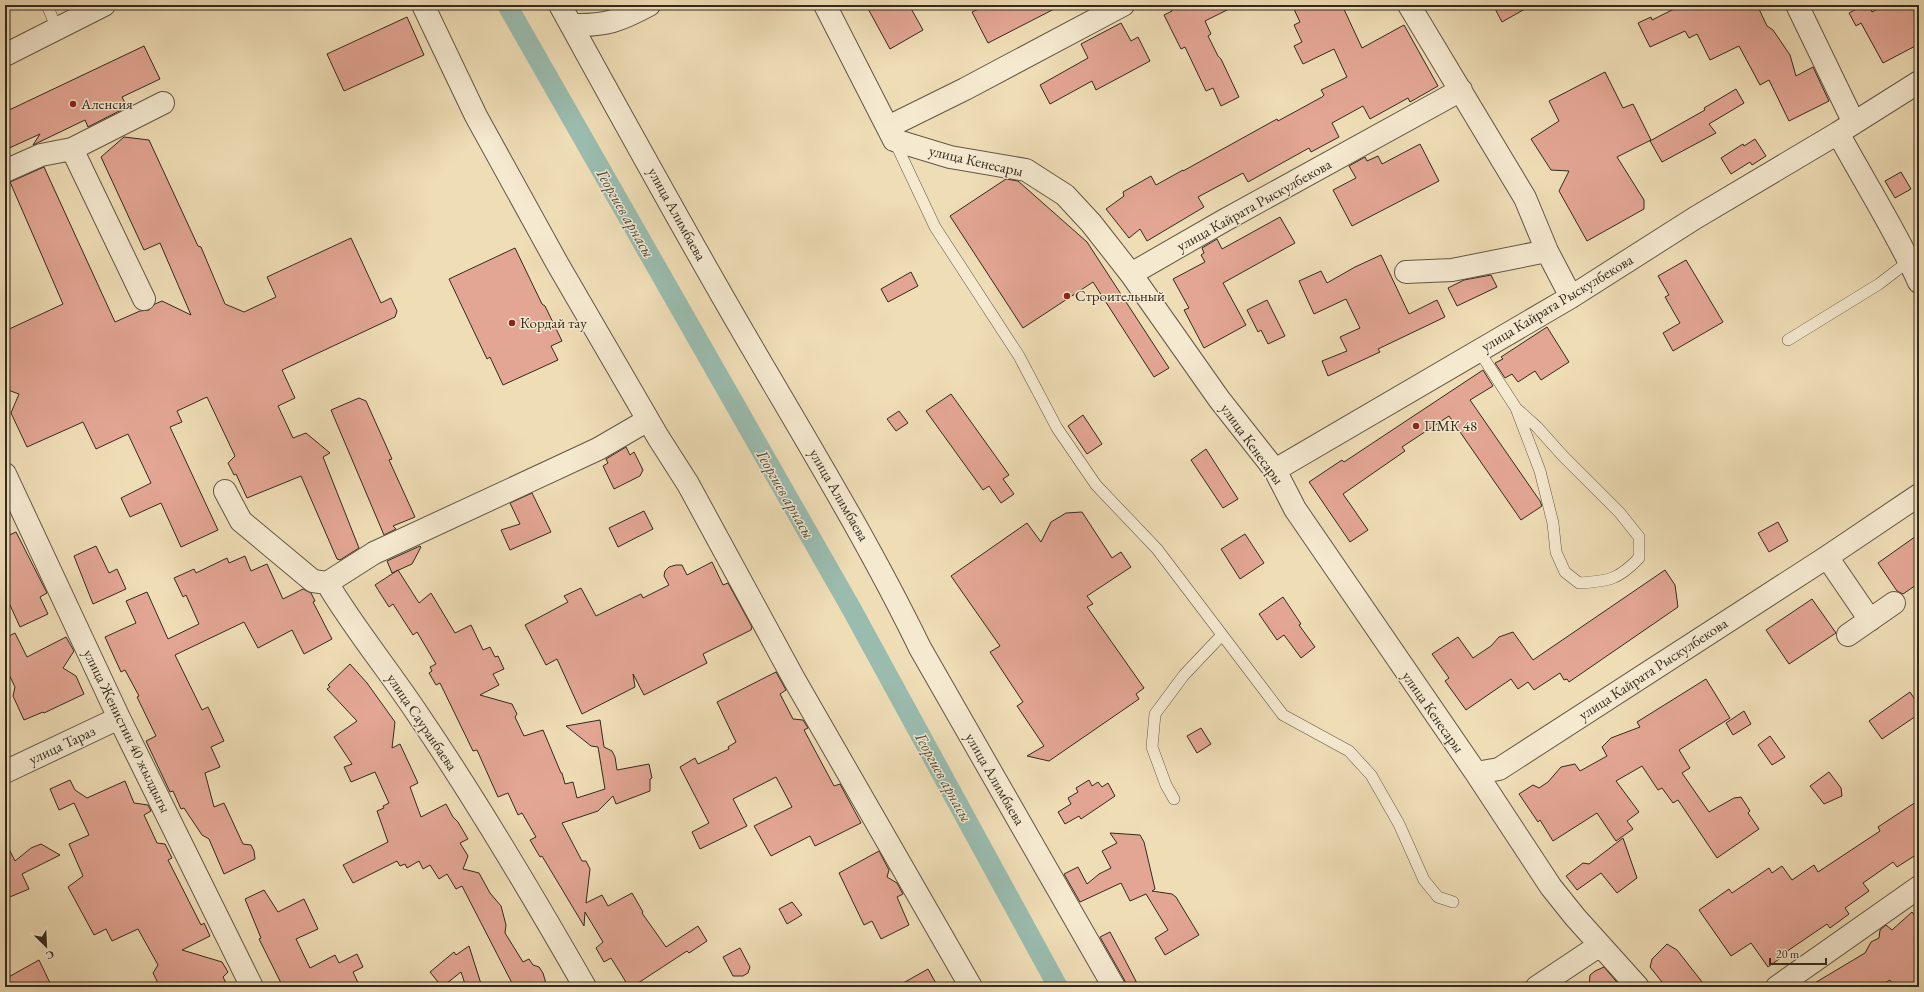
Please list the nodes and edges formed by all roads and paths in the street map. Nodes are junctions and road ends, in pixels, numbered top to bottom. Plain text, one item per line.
1 (47, 5) edge
2 (104, 5) edge
3 (423, 5) edge
4 (560, 5) edge
5 (649, 5) edge
6 (825, 5) edge
7 (1123, 5) edge
8 (1408, 5) edge
9 (1797, 5) edge
10 (571, 25) junction
11 (57, 29) junction
12 (5, 55) edge
13 (1919, 82) edge
14 (1461, 90) junction
15 (163, 103) dead end
16 (1846, 128) junction
17 (891, 133) junction
18 (72, 149) junction
19 (5, 171) edge
20 (1911, 250) edge
21 (1547, 251) junction
22 (1406, 272) dead end
23 (1131, 274) junction
24 (1919, 282) edge
25 (1571, 297) junction
26 (144, 299) dead end
27 (1788, 340) dead end
28 (1479, 351) junction
29 (1516, 408) junction
30 (648, 420) junction
31 (1275, 470) junction
32 (5, 474) edge
33 (225, 491) dead end
34 (1919, 494) edge
35 (1827, 557) junction
36 (327, 583) junction
37 (1894, 603) dead end
38 (1870, 620) junction
39 (1222, 635) junction
40 (1848, 635) dead end
41 (119, 718) junction
42 (5, 772) edge
43 (1476, 773) junction
44 (1174, 799) dead end
45 (1919, 887) edge
46 (1453, 902) dead end
47 (1600, 945) junction
48 (252, 987) edge
49 (585, 987) edge
50 (972, 987) edge
51 (1114, 987) edge
52 (1537, 987) edge
53 (1638, 987) edge
54 (1776, 987) edge

1 - 11 lane
2 - 11 street
3 - 30 street
4 - 10 street, улица Алимбаева
5 - 10 street
6 - 17 street
7 - 17 street
8 - 14 street
9 - 16 street
10 - 51 street, улица Алимбаева
11 - 12 street
13 - 16 street, улица Кайрата Рыскулбекова
14 - 21 street
14 - 23 street, улица Кайрата Рыскулбекова
15 - 18 street
16 - 20 street
16 - 25 street, улица Кайрата Рыскулбекова
17 - 23 street, улица Кенесары
17 - 39 lane
18 - 19 street
18 - 26 street
20 - 24 street
20 - 27 lane
21 - 22 street
21 - 25 street
23 - 31 street, улица Кенесары
25 - 28 street, улица Кайрата Рыскулбекова
28 - 29 lane
28 - 31 street, улица Кайрата Рыскулбекова
29 - 29 lane
30 - 36 street
30 - 50 street
31 - 43 street, улица Кенесары
32 - 41 street, улица Женистин 40 жылдыгы
33 - 36 street
34 - 35 street, улица Кайрата Рыскулбекова
35 - 38 street
35 - 43 street, улица Кайрата Рыскулбекова
36 - 49 street, улица Сауранбаева
37 - 38 street
38 - 40 street
39 - 44 lane
39 - 46 lane
41 - 42 street, улица Тараз
41 - 48 street, улица Женистин 40 жылдыгы
43 - 47 street, улица Кенесары
45 - 54 street
47 - 52 street
47 - 53 street, улица Кенесары

